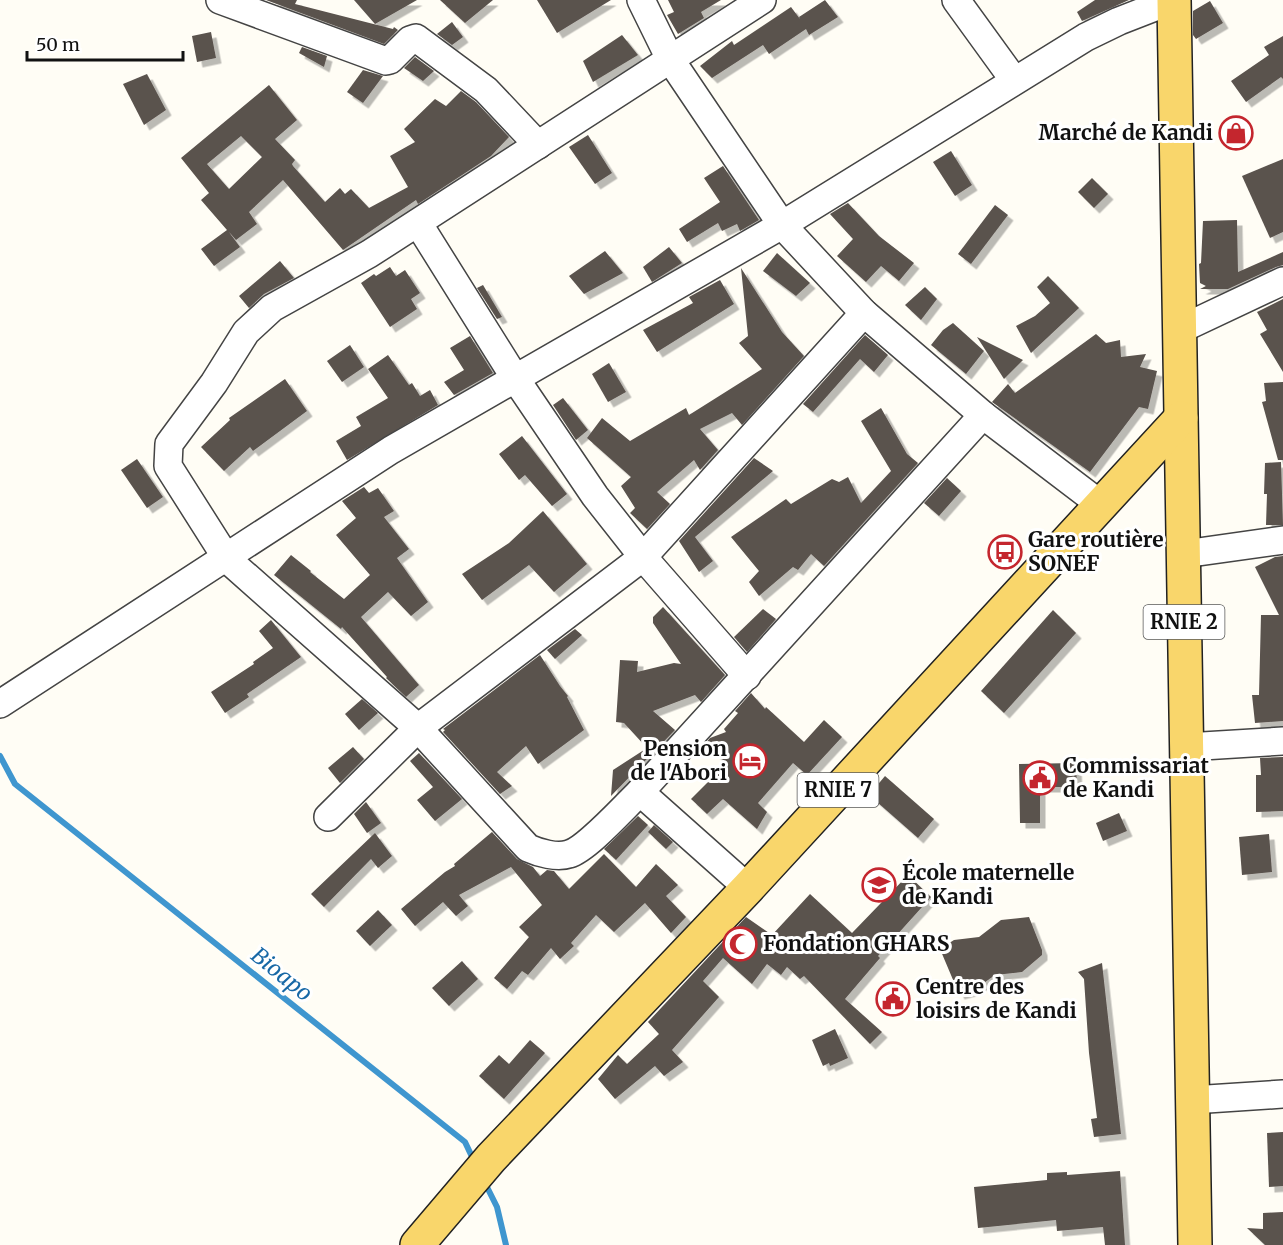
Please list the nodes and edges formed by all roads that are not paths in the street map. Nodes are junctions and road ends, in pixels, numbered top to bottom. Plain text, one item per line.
1 (220, 0) edge
2 (641, 0) edge
3 (762, 0) edge
4 (956, 0) edge
5 (1174, 0) edge
6 (670, 59) junction
7 (1014, 80) junction
8 (538, 145) junction
9 (418, 223) junction
10 (782, 225) junction
11 (1283, 281) edge
12 (864, 313) junction
13 (1179, 330) junction
14 (515, 378) junction
15 (983, 415) junction
16 (1181, 418) junction
17 (1100, 504) junction
18 (1283, 540) edge
19 (1184, 554) junction
20 (643, 556) junction
21 (227, 559) junction
22 (747, 676) junction
23 (0, 704) edge
24 (418, 728) junction
25 (1283, 741) edge
26 (1185, 747) junction
27 (640, 792) junction
28 (328, 817) dead end
29 (748, 888) junction
30 (1283, 1094) edge
31 (1192, 1100) junction
32 (417, 1245) edge
33 (1195, 1245) edge

1 - 8 street
2 - 6 street
3 - 6 street
4 - 7 street
5 - 7 street
5 - 13 main road, RNIE 2
6 - 8 street
6 - 10 street
7 - 10 street
8 - 9 street
9 - 14 street
9 - 21 street
10 - 12 street
10 - 14 street
11 - 13 street
12 - 15 street
12 - 20 street
13 - 16 main road, RNIE 2
14 - 20 street
14 - 21 street
15 - 17 street
15 - 22 street
16 - 17 main road, RNIE 7 / RNIE 7
16 - 19 main road, RNIE 2
17 - 29 main road, RNIE 7 / RNIE 7
18 - 19 street
19 - 26 main road, RNIE 2
20 - 22 street
20 - 24 street
21 - 23 street
21 - 24 street
22 - 27 street
24 - 27 street
24 - 28 street
25 - 26 street
26 - 31 main road, RNIE 2
27 - 29 street
29 - 32 main road, RNIE 7 / RNIE 7
30 - 31 street
31 - 33 main road, RNIE 2

